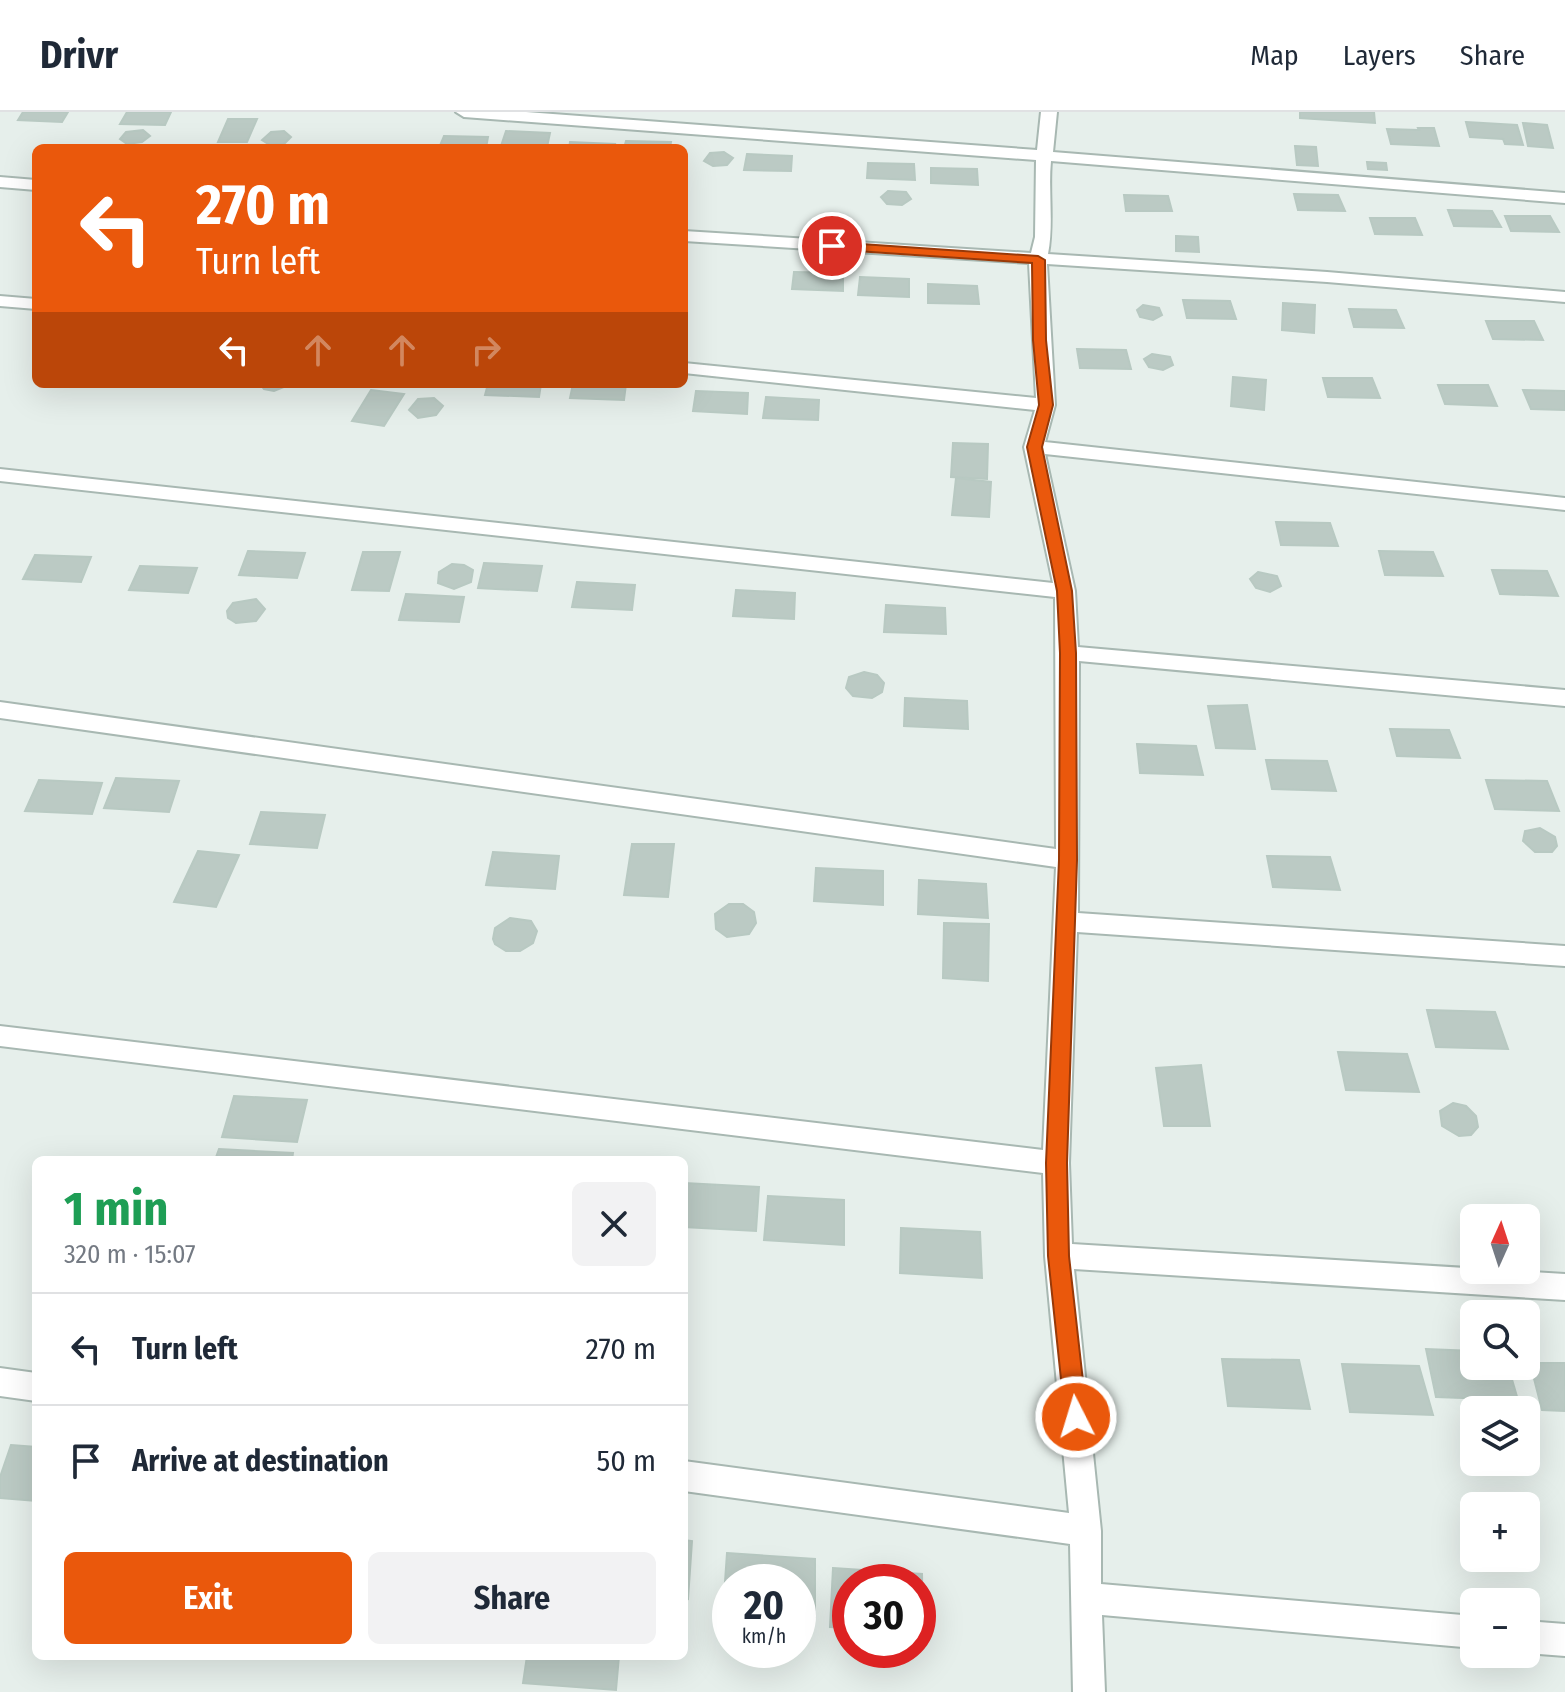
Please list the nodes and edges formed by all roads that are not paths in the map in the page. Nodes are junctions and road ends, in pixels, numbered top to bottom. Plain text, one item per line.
1 (464, 112) edge
2 (1049, 112) edge
3 (1045, 156) junction
4 (0, 182) edge
5 (32, 185) edge
6 (1565, 198) edge
7 (688, 236) edge
8 (1038, 260) junction
9 (1565, 297) edge
10 (0, 301) edge
11 (32, 304) edge
12 (688, 368) edge
13 (1046, 405) junction
14 (1034, 447) junction
15 (0, 475) edge
16 (1565, 504) edge
17 (1065, 591) junction
18 (1068, 653) junction
19 (1565, 698) edge
20 (0, 710) edge
21 (1068, 860) junction
22 (1065, 922) junction
23 (1565, 956) edge
24 (0, 1036) edge
25 (1056, 1163) junction
26 (1059, 1256) junction
27 (1565, 1287) edge
28 (0, 1382) edge
29 (32, 1386) edge
30 (688, 1477) edge
31 (1086, 1531) junction
32 (1085, 1598) junction
33 (1460, 1631) edge
34 (1540, 1638) edge
35 (1565, 1640) edge
36 (1089, 1692) edge

1 - 3 street
2 - 3 street
3 - 6 street
3 - 8 street
4 - 5 street
7 - 8 street
8 - 9 street
8 - 13 street
10 - 11 street
12 - 13 street
13 - 14 street
14 - 16 street
14 - 17 street
15 - 17 street
17 - 18 street
18 - 19 street
18 - 21 street
20 - 21 street
21 - 22 street
22 - 23 street
22 - 25 street
24 - 25 street
25 - 26 street
26 - 27 street
26 - 31 street
28 - 29 street
30 - 31 street
31 - 32 street
32 - 33 street
32 - 36 street
34 - 35 street

